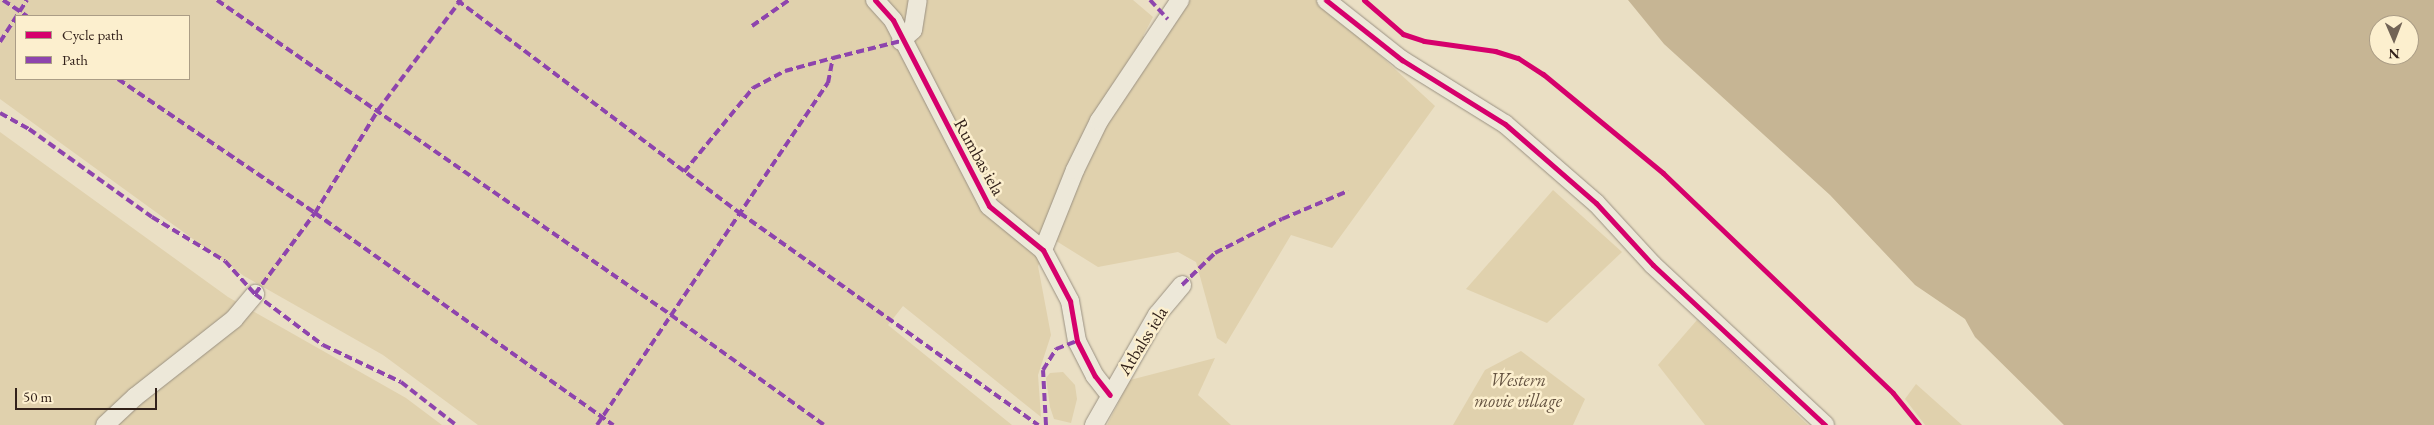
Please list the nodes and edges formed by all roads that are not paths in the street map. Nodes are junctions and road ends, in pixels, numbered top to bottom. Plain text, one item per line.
1 (875, 0) edge
2 (918, 0) edge
3 (1180, 0) edge
4 (1326, 0) edge
5 (901, 41) junction
6 (1043, 250) junction
7 (1182, 285) dead end
8 (254, 294) dead end
9 (1110, 395) junction
10 (105, 425) edge
11 (1094, 425) edge
12 (1825, 425) edge

1 - 5 street, Rumbas iela
2 - 5 street
3 - 6 street
4 - 12 street
5 - 6 street, Rumbas iela
6 - 9 street, Rumbas iela
7 - 9 street, Atbalss iela
8 - 10 street
9 - 11 street, Atbalss iela

